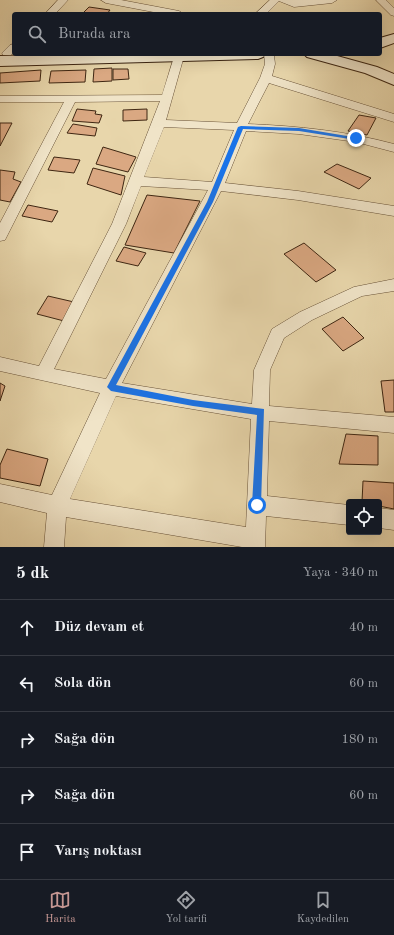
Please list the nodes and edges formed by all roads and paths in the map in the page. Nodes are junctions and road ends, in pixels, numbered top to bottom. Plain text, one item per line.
1 (63, 0) edge
2 (106, 0) edge
3 (275, 0) edge
4 (283, 0) edge
5 (332, 0) edge
6 (380, 0) edge
7 (294, 2) edge
8 (52, 12) edge
9 (169, 12) edge
10 (262, 12) edge
11 (289, 12) edge
12 (394, 13) edge
13 (394, 30) edge
14 (382, 33) edge
15 (394, 38) edge
16 (382, 42) edge
17 (179, 56) edge
18 (267, 56) edge
19 (324, 56) edge
20 (347, 56) edge
21 (365, 63) edge
22 (266, 78) junction
23 (394, 80) edge
24 (167, 98) junction
25 (0, 99) edge
26 (71, 99) junction
27 (394, 118) edge
28 (159, 123) junction
29 (241, 127) junction
30 (394, 148) edge
31 (136, 181) junction
32 (217, 185) junction
33 (394, 211) edge
34 (0, 236) edge
35 (394, 285) edge
36 (0, 364) edge
37 (43, 374) junction
38 (111, 387) junction
39 (261, 412) junction
40 (394, 425) edge
41 (0, 493) edge
42 (257, 505) junction
43 (57, 506) junction
44 (346, 515) edge
45 (382, 518) edge
46 (394, 520) edge
47 (255, 543) edge
48 (54, 547) edge

1 - 8 street
2 - 9 street
3 - 10 street
4 - 7 street
5 - 7 street
6 - 12 street
7 - 11 street
13 - 14 main road
15 - 16 main road
17 - 24 street
18 - 22 street
19 - 21 main road
20 - 21 main road
21 - 23 main road
22 - 27 street
22 - 29 street
24 - 26 street
24 - 28 street
25 - 26 street
26 - 34 street
28 - 29 street
28 - 31 street
29 - 30 street
29 - 32 street
31 - 32 street
31 - 37 street
32 - 33 street
32 - 38 street
35 - 39 street
36 - 37 street
37 - 38 street
38 - 39 street
38 - 43 street
39 - 40 street
39 - 42 street
41 - 43 street
42 - 44 street
42 - 47 street
43 - 47 street
43 - 48 street
45 - 46 street

